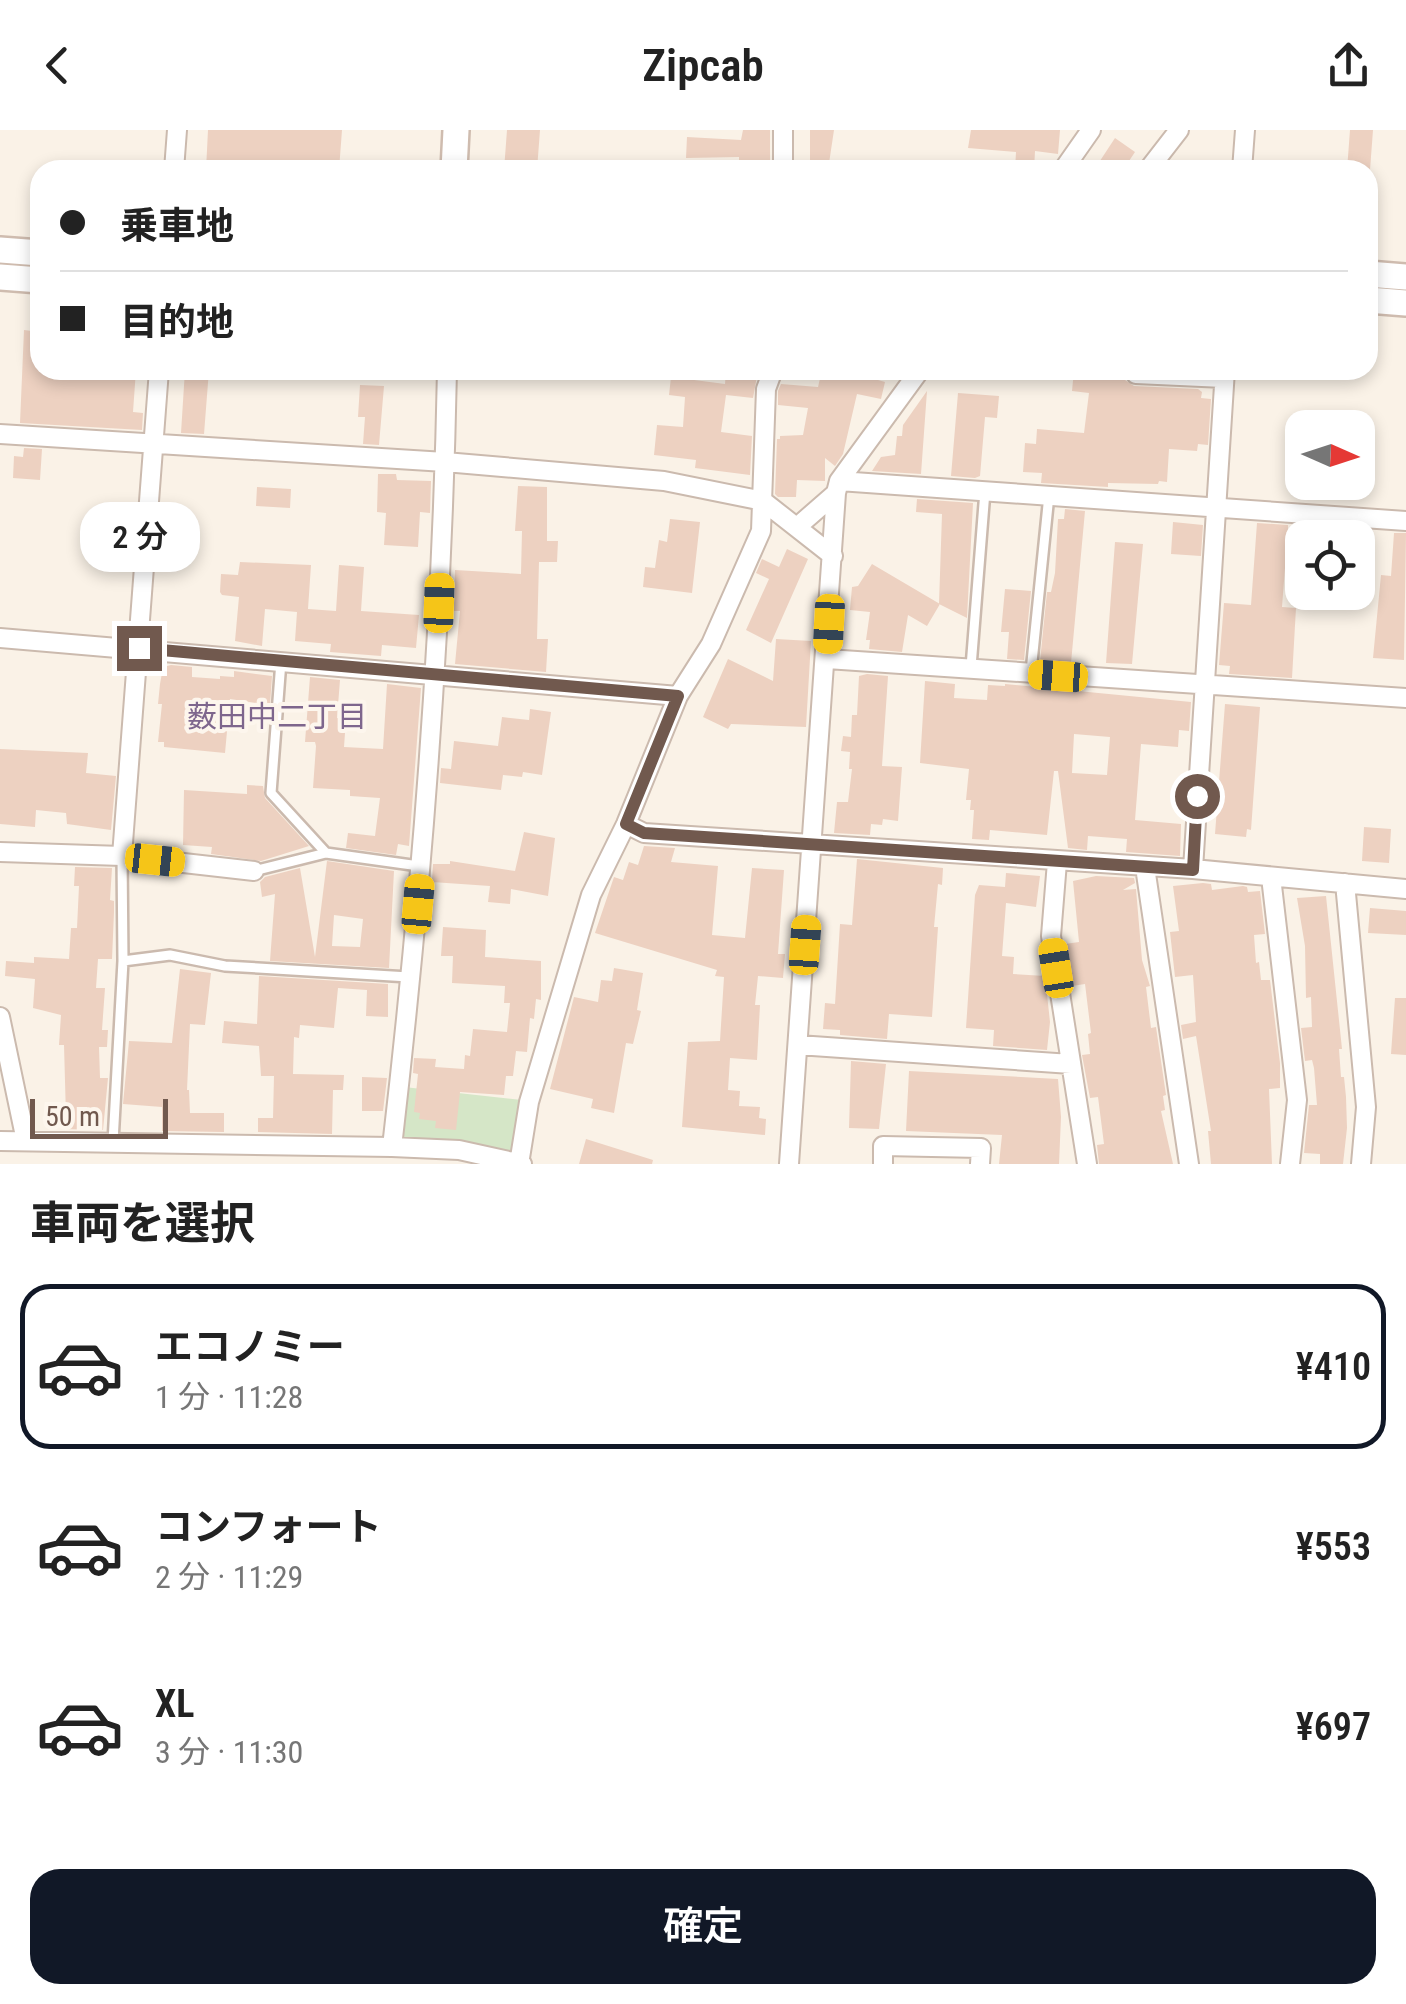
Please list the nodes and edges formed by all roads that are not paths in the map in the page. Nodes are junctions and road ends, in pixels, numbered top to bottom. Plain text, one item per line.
1 (177, 130) edge
2 (456, 130) edge
3 (783, 130) edge
4 (1091, 130) edge
5 (1180, 130) edge
6 (1245, 130) edge
7 (175, 160) edge
8 (454, 160) edge
9 (784, 160) edge
10 (1070, 160) edge
11 (1156, 160) edge
12 (1243, 160) edge
13 (0, 250) edge
14 (30, 252) edge
15 (1378, 275) edge
16 (0, 277) edge
17 (1406, 277) edge
18 (30, 279) edge
19 (1378, 301) edge
20 (1406, 303) edge
21 (158, 380) edge
22 (447, 380) edge
23 (769, 380) edge
24 (913, 380) edge
25 (1224, 380) edge
26 (0, 434) edge
27 (154, 445) junction
28 (445, 462) junction
29 (838, 487) junction
30 (985, 491) junction
31 (1049, 495) junction
32 (764, 500) junction
33 (1217, 507) junction
34 (1406, 521) edge
35 (796, 527) junction
36 (833, 556) junction
37 (0, 638) edge
38 (139, 648) junction
39 (827, 659) junction
40 (281, 660) junction
41 (971, 669) junction
42 (436, 674) junction
43 (1031, 674) junction
44 (1204, 686) junction
45 (678, 696) junction
46 (1406, 698) edge
47 (626, 824) junction
48 (812, 845) junction
49 (0, 852) edge
50 (326, 854) junction
51 (122, 856) junction
52 (1057, 862) junction
53 (422, 867) junction
54 (1145, 867) junction
55 (1193, 870) junction
56 (254, 871) joint
57 (1272, 876) junction
58 (1345, 883) junction
59 (1406, 889) edge
60 (123, 961) junction
61 (412, 977) junction
62 (0, 1017) edge
63 (798, 1045) junction
64 (1071, 1064) junction
65 (0, 1141) edge
66 (26, 1141) junction
67 (125, 1151) edge
68 (379, 1153) edge
69 (520, 1164) edge
70 (788, 1164) edge
71 (882, 1164) edge
72 (980, 1164) edge
73 (1087, 1164) edge
74 (1189, 1164) edge
75 (1290, 1164) edge
76 (1360, 1164) edge

1 - 7 street
2 - 8 main road
3 - 9 street
4 - 10 street
5 - 11 street
6 - 12 street
13 - 14 main road
15 - 17 main road
16 - 18 main road
19 - 20 main road
21 - 27 street
22 - 28 street
23 - 32 street
24 - 29 street
25 - 33 street
26 - 27 street
27 - 28 street
27 - 38 street
28 - 32 street
28 - 42 street
29 - 30 street
29 - 35 street
29 - 36 street
30 - 31 street
30 - 41 lane
31 - 33 street
31 - 43 lane
32 - 35 street
32 - 45 street
33 - 34 street
33 - 44 street
35 - 36 street
36 - 39 street
37 - 38 street
38 - 40 street
38 - 51 street
39 - 41 street
39 - 48 street
40 - 42 street
40 - 50 lane
41 - 43 street
42 - 45 street
42 - 53 street
43 - 44 street
44 - 46 street
44 - 55 street
45 - 47 street
47 - 48 street
47 - 69 street
48 - 52 street
48 - 63 street
49 - 51 street
50 - 53 lane
50 - 56 lane
51 - 56 street
51 - 60 lane
52 - 54 street
52 - 64 street
53 - 61 street
54 - 55 street
54 - 74 street
55 - 57 street
57 - 58 street
57 - 75 street
58 - 59 street
58 - 76 street
60 - 61 lane
60 - 67 lane
61 - 68 street
62 - 66 street
63 - 64 street
63 - 70 street
64 - 73 street
65 - 66 street
66 - 67 street
67 - 68 street
68 - 69 street
71 - 72 street

